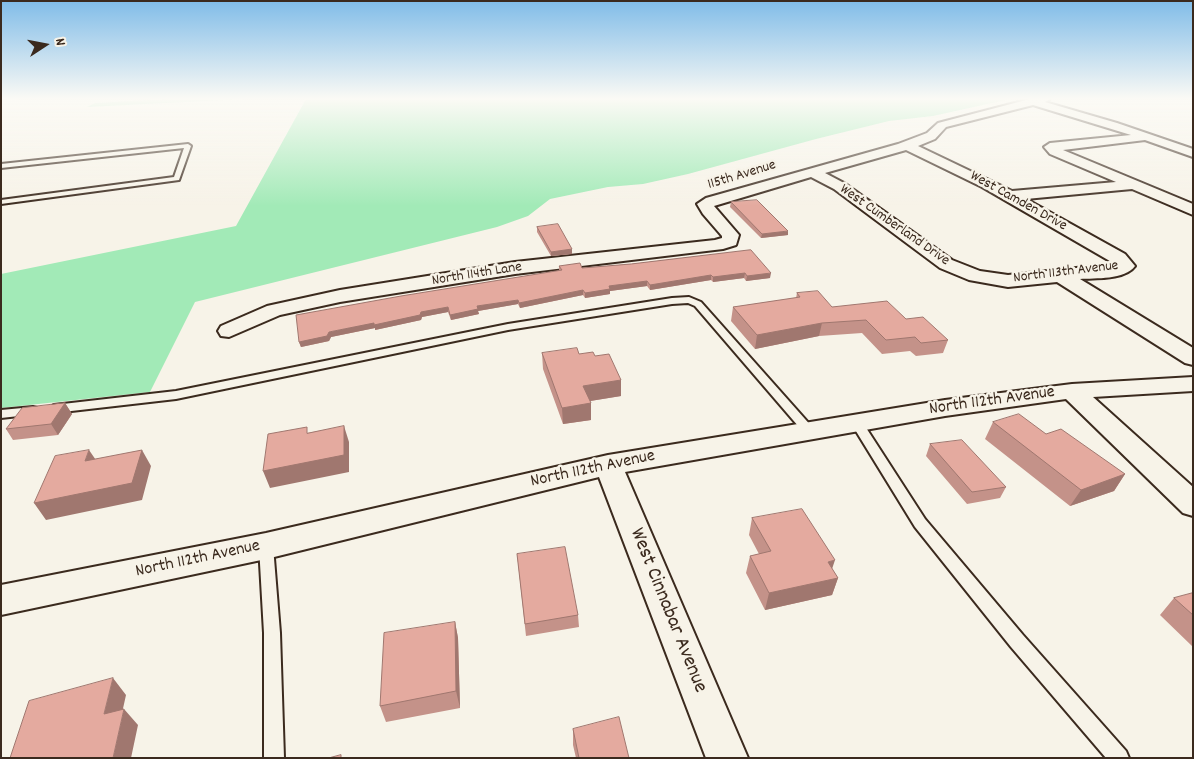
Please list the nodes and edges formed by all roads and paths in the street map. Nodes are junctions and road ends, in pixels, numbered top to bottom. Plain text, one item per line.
1 (933, 134) edge
2 (1139, 134) edge
3 (1150, 138) junction
4 (905, 145) junction
5 (1193, 153) edge
6 (1, 166) edge
7 (813, 173) junction
8 (1134, 185) junction
9 (1008, 196) junction
10 (1, 202) edge
11 (1193, 210) edge
12 (730, 241) joint
13 (1126, 266) joint
14 (1059, 275) junction
15 (976, 276) joint
16 (229, 331) dead end
17 (1193, 358) edge
18 (1193, 384) edge
19 (1072, 391) junction
20 (1, 414) edge
21 (858, 423) junction
22 (809, 431) junction
23 (608, 465) junction
24 (1193, 504) edge
25 (266, 546) junction
26 (1, 600) edge
27 (274, 758) edge
28 (727, 758) edge
29 (1118, 758) edge

1 - 4 street, 115th Avenue
2 - 3 street
3 - 5 street
3 - 8 street
4 - 7 street, 115th Avenue
4 - 9 street, West Camden Drive
6 - 10 lane
7 - 12 street, 115th Avenue
7 - 15 street, West Cumberland Drive
8 - 9 street
8 - 11 street
9 - 13 street, West Camden Drive
12 - 16 street, North 114th Lane
13 - 14 street, North 113th Avenue
14 - 15 street, North 113th Avenue
14 - 17 street
18 - 19 street, North 112th Avenue
19 - 21 street, North 112th Avenue
19 - 24 street
20 - 22 lane
21 - 22 street, North 112th Avenue
21 - 29 lane
22 - 23 street, North 112th Avenue
23 - 25 street, North 112th Avenue
23 - 28 street, West Cinnabar Avenue
25 - 26 street, North 112th Avenue
25 - 27 lane

